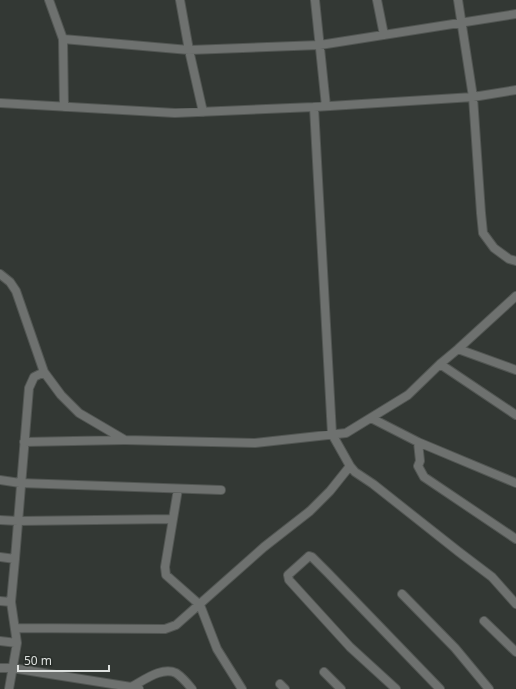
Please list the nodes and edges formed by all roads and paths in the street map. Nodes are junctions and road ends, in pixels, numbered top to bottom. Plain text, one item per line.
1 (49, 0) edge
2 (180, 0) edge
3 (315, 0) edge
4 (377, 0) edge
5 (458, 0) edge
6 (516, 14) edge
7 (461, 23) junction
8 (384, 35) junction
9 (63, 39) junction
10 (320, 45) junction
11 (189, 50) junction
12 (516, 90) edge
13 (473, 97) junction
14 (0, 103) edge
15 (326, 106) junction
16 (64, 107) junction
17 (314, 107) junction
18 (203, 112) junction
19 (516, 261) edge
20 (0, 274) edge
21 (516, 296) edge
22 (458, 350) junction
23 (440, 364) junction
24 (516, 370) edge
25 (44, 372) junction
26 (516, 415) edge
27 (371, 418) junction
28 (332, 434) junction
29 (125, 440) junction
30 (24, 442) junction
31 (418, 442) junction
32 (350, 466) junction
33 (0, 480) edge
34 (20, 483) junction
35 (516, 483) edge
36 (178, 489) junction
37 (221, 490) dead end
38 (173, 519) junction
39 (0, 520) edge
40 (18, 521) junction
41 (516, 539) edge
42 (0, 557) edge
43 (15, 559) junction
44 (402, 594) dead end
45 (0, 601) edge
46 (11, 602) junction
47 (516, 604) edge
48 (200, 605) junction
49 (484, 621) dead end
50 (15, 628) junction
51 (0, 641) edge
52 (17, 643) junction
53 (516, 652) edge
54 (0, 668) edge
55 (12, 668) junction
56 (324, 672) dead end
57 (134, 688) edge
58 (9, 689) edge
59 (192, 689) edge
60 (242, 689) edge
61 (341, 689) edge
62 (396, 689) edge
63 (440, 689) edge
64 (489, 689) edge

1 - 9 street
2 - 11 street
3 - 10 street
4 - 8 street
5 - 7 street
6 - 7 street
7 - 8 street
7 - 13 street
8 - 10 street
9 - 11 street
9 - 16 street
10 - 11 street
10 - 15 street
11 - 18 street
12 - 13 street
13 - 15 street
13 - 19 street
14 - 16 street
15 - 17 street
16 - 18 street
17 - 18 street
17 - 28 street
20 - 25 street
21 - 22 street
22 - 23 street
22 - 24 street
23 - 26 street
23 - 27 street
25 - 29 street
25 - 30 street
27 - 28 street
27 - 31 street
28 - 29 street
28 - 32 street
29 - 30 street
30 - 34 street
31 - 35 street
31 - 41 street
32 - 47 street
32 - 48 street
33 - 34 street
34 - 36 street
34 - 40 street
36 - 37 street
36 - 38 street
38 - 40 street
38 - 48 street
39 - 40 street
40 - 43 street
42 - 43 street
43 - 46 street
44 - 64 street
45 - 46 street
46 - 50 street
48 - 50 street
48 - 60 street
49 - 53 street
50 - 52 street
51 - 52 street
52 - 55 street
54 - 55 street
55 - 57 street
55 - 58 street
56 - 61 street
57 - 59 street
62 - 63 street

